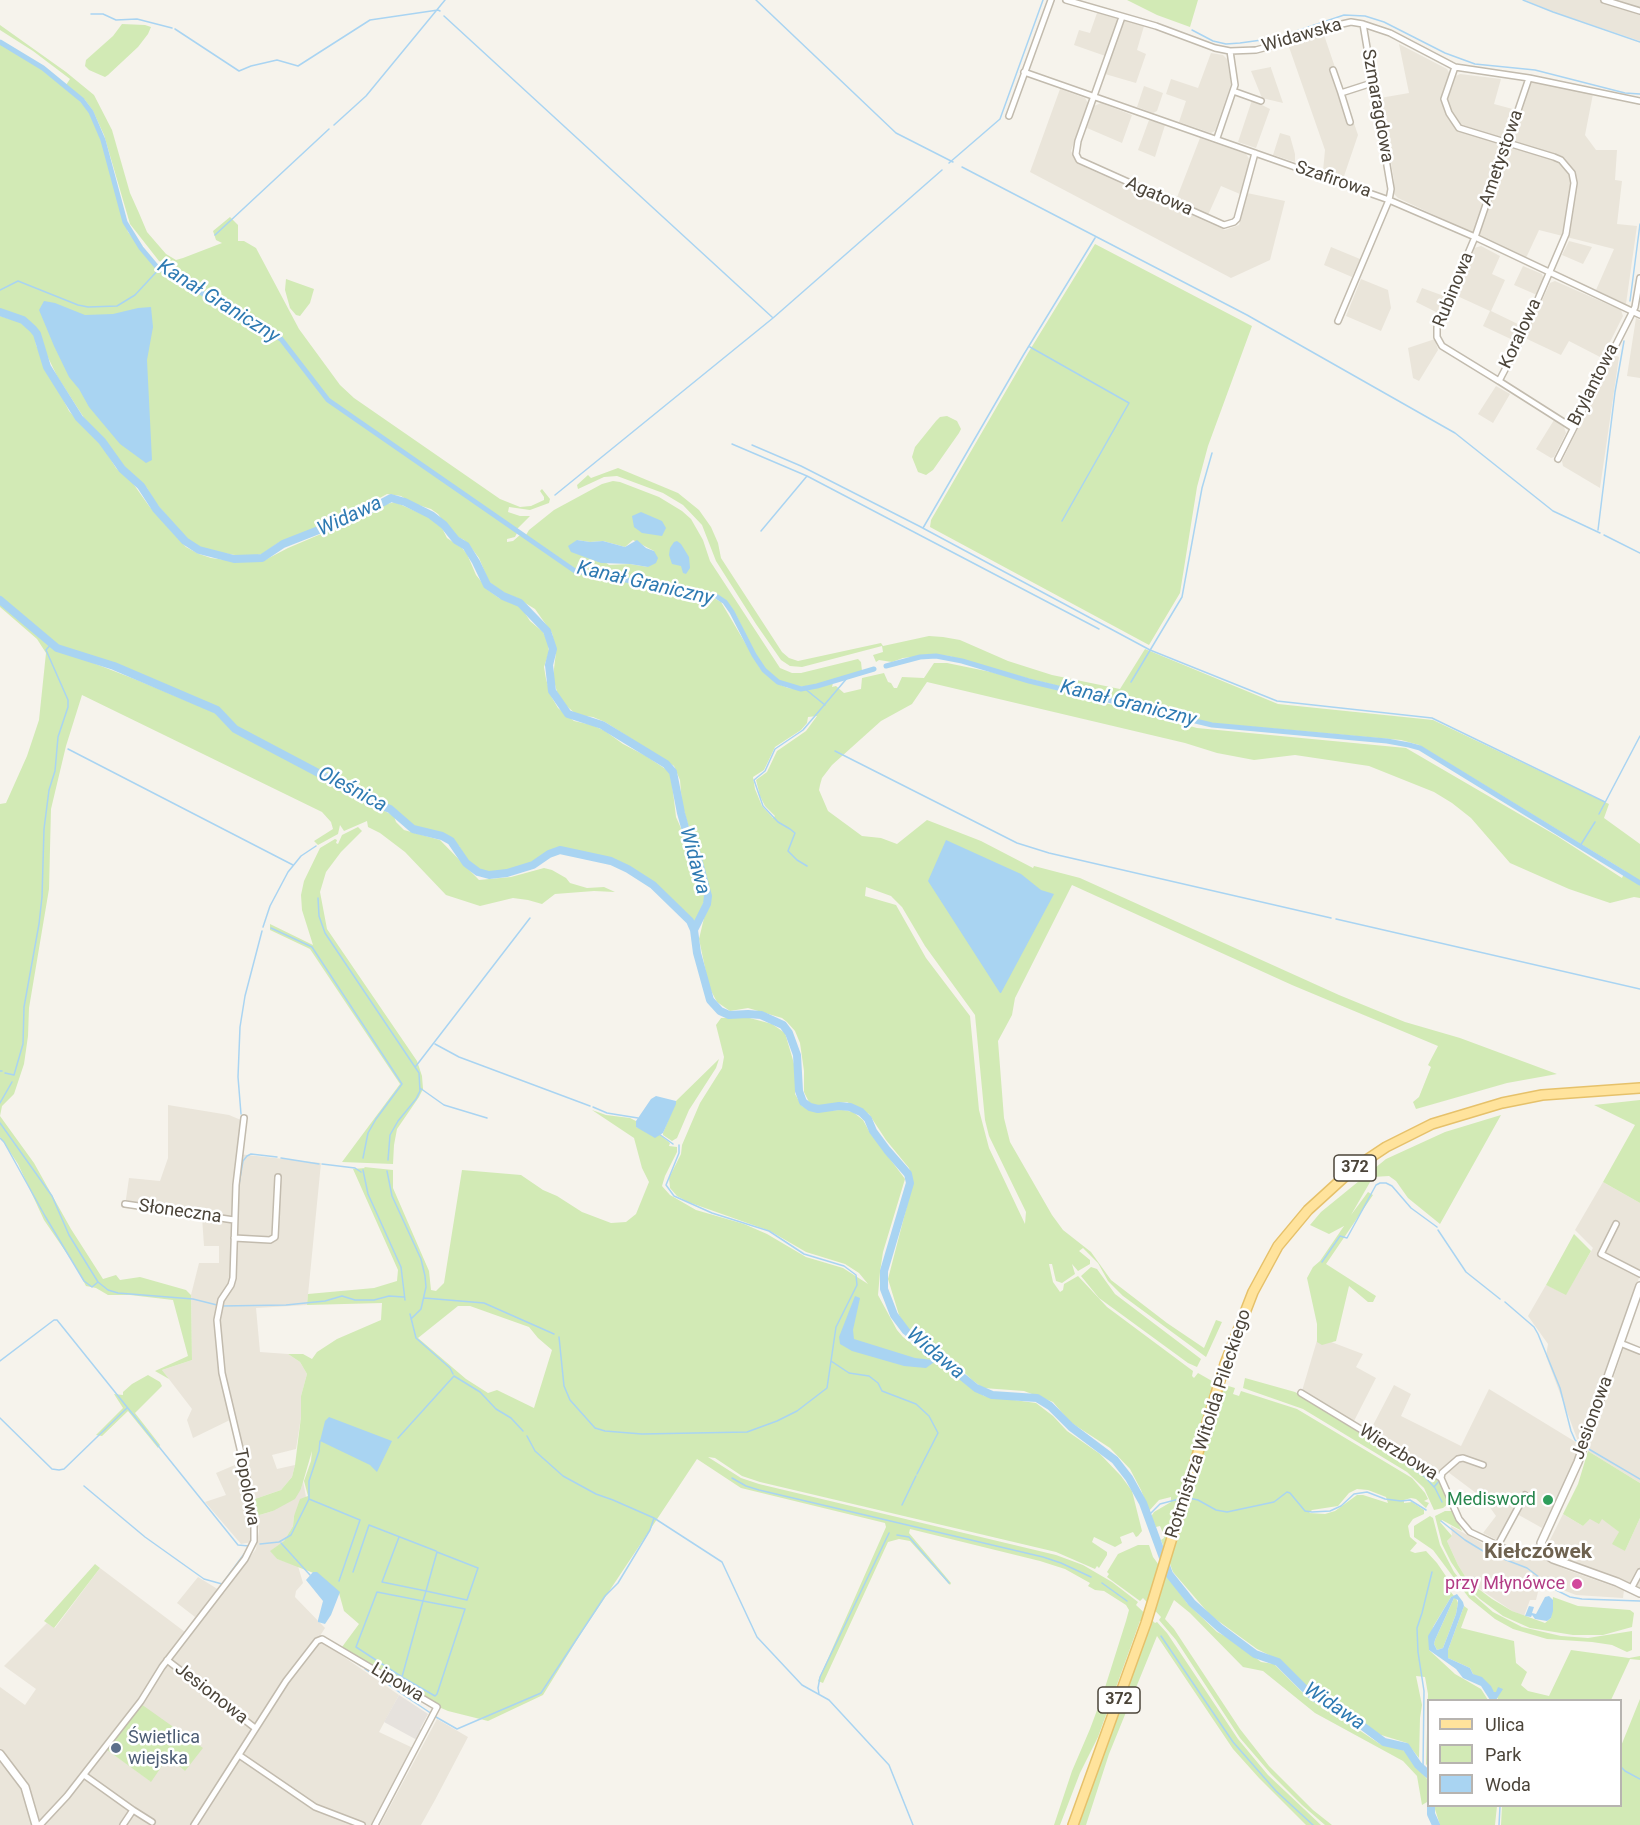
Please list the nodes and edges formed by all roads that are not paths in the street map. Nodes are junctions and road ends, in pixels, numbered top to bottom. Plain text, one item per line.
1 (1051, 0) edge
2 (1066, 0) edge
3 (1604, 0) edge
4 (1640, 11) edge
5 (1122, 17) junction
6 (1363, 24) junction
7 (1230, 51) junction
8 (1455, 67) junction
9 (1333, 70) dead end
10 (1024, 72) junction
11 (1529, 78) junction
12 (1372, 83) junction
13 (1233, 91) junction
14 (1341, 93) junction
15 (1093, 97) junction
16 (1261, 101) dead end
17 (1640, 101) edge
18 (1009, 116) dead end
19 (1350, 122) dead end
20 (1217, 138) junction
21 (1507, 142) junction
22 (1255, 153) junction
23 (1389, 200) junction
24 (1475, 237) junction
25 (1549, 272) junction
26 (1640, 278) edge
27 (1632, 311) junction
28 (1640, 315) edge
29 (1338, 321) dead end
30 (1499, 381) junction
31 (1573, 428) junction
32 (1558, 459) dead end
33 (1640, 1088) edge
34 (244, 1118) dead end
35 (278, 1177) dead end
36 (125, 1204) dead end
37 (234, 1220) junction
38 (1617, 1224) dead end
39 (234, 1238) junction
40 (1640, 1274) edge
41 (1640, 1286) edge
42 (1620, 1342) junction
43 (1640, 1351) edge
44 (1301, 1393) dead end
45 (1483, 1465) dead end
46 (1441, 1478) junction
47 (1525, 1495) dead end
48 (1498, 1545) junction
49 (1541, 1547) junction
50 (1640, 1572) edge
51 (1631, 1589) junction
52 (1640, 1593) edge
53 (167, 1660) junction
54 (255, 1728) junction
55 (0, 1754) edge
56 (239, 1755) junction
57 (84, 1775) junction
58 (133, 1810) junction
59 (152, 1822) dead end
60 (38, 1825) edge
61 (123, 1825) edge
62 (194, 1825) edge
63 (362, 1825) edge
64 (375, 1825) edge
65 (1073, 1825) edge

1 - 10 street
2 - 5 street, Widawska
3 - 4 street
5 - 7 street, Widawska
5 - 15 street
6 - 7 street, Widawska
6 - 8 street, Widawska
6 - 12 street, Szmaragdowa
7 - 13 street
8 - 11 street, Widawska
8 - 21 street, Koralowa
9 - 14 street
10 - 15 street, Szafirowa
10 - 18 street
11 - 17 street, Widawska
11 - 21 street, Ametystowa
12 - 14 street
12 - 23 street, Szmaragdowa
13 - 16 street
13 - 20 street
14 - 19 street
15 - 20 street, Szafirowa
15 - 22 street, Agatowa
20 - 22 street, Szafirowa
21 - 24 street, Ametystowa
21 - 25 street, Koralowa
22 - 23 street, Szafirowa
23 - 24 street, Szafirowa
23 - 29 street, Szmaragdowa
24 - 25 street, Szafirowa
24 - 30 street, Rubinowa
25 - 27 street, Szafirowa
25 - 30 street, Koralowa
26 - 27 street, Brylantowa
27 - 28 street, Szafirowa
27 - 31 street, Brylantowa
30 - 31 street, Koralowa
31 - 32 street, Brylantowa
33 - 65 main road, Rotmistrza Witolda Pileckiego / 372
34 - 37 street, Topolowa
35 - 39 street
36 - 37 street, Słoneczna
37 - 39 street, Topolowa
38 - 40 street
39 - 53 street, Topolowa
41 - 42 street, Jesionowa
42 - 43 street
42 - 49 street, Jesionowa
44 - 46 street, Wierzbowa
45 - 46 street
46 - 48 street, Wierzbowa
47 - 48 street
48 - 49 street, Wierzbowa
49 - 51 street
50 - 51 street
51 - 52 street
53 - 54 street, Jesionowa
53 - 57 street, Topolowa
54 - 56 street
54 - 64 street, Lipowa
55 - 60 street
56 - 62 street
56 - 63 street
57 - 58 street
57 - 60 street, Topolowa
58 - 59 street
58 - 61 street

